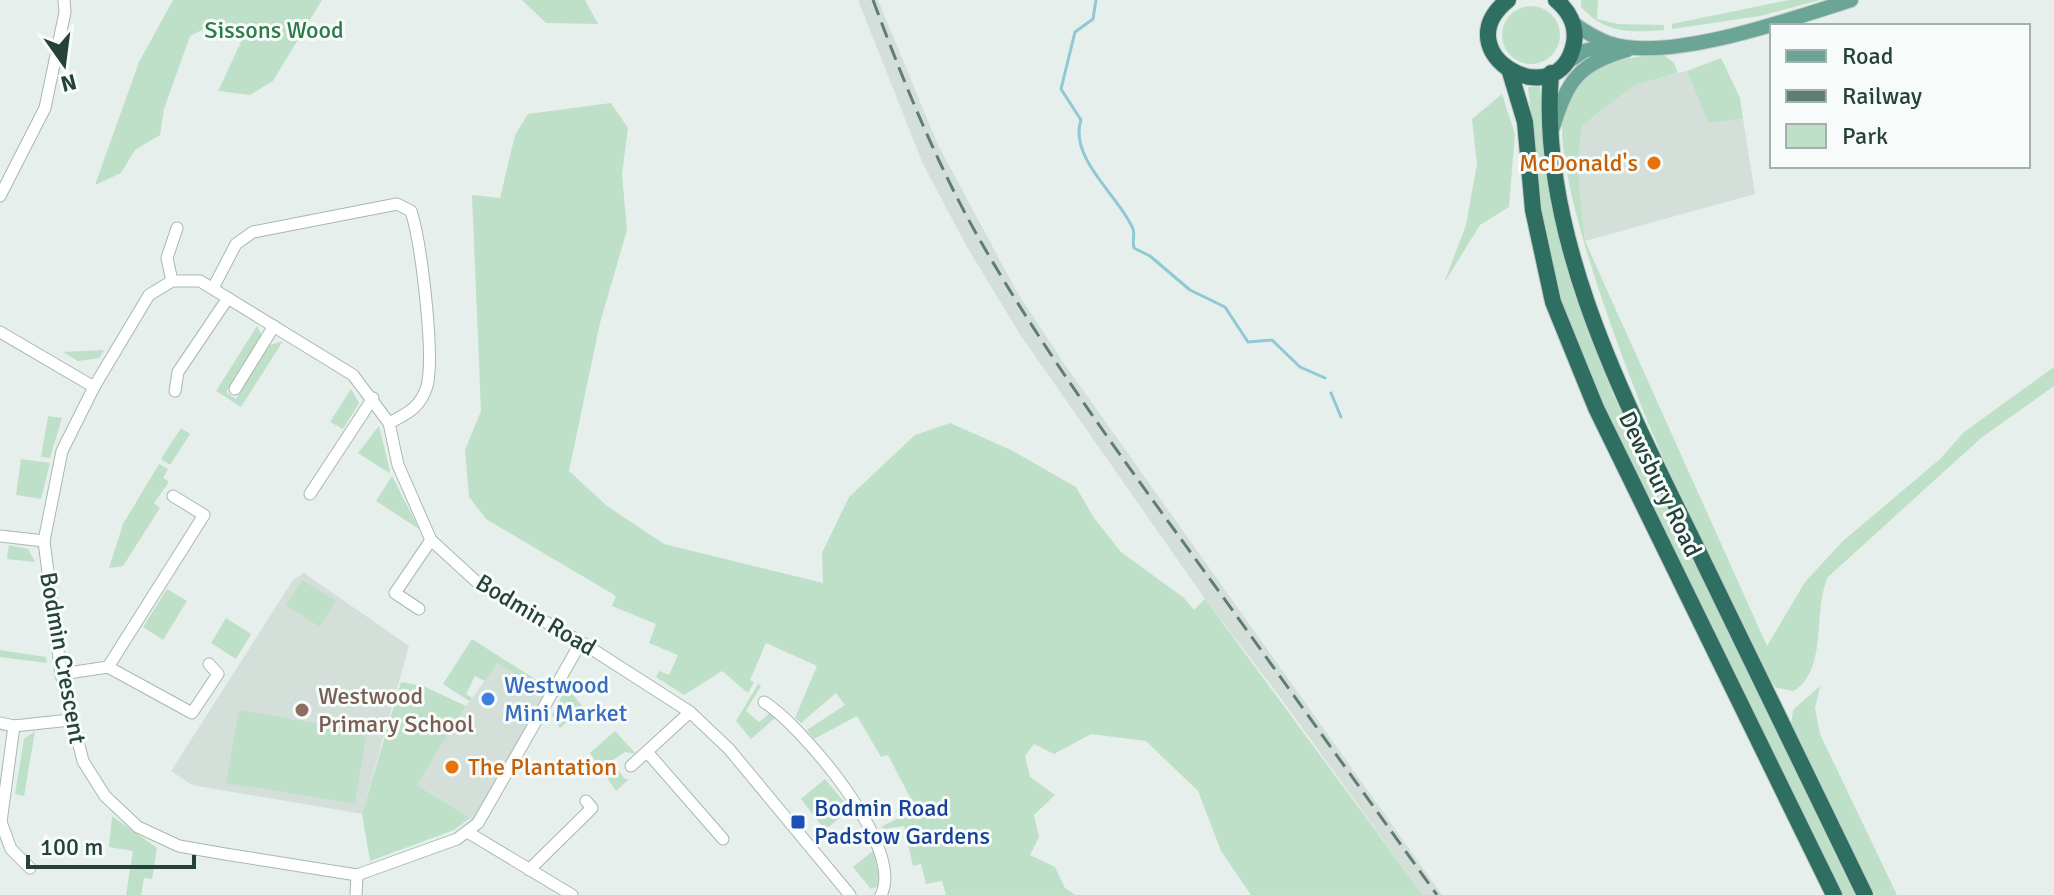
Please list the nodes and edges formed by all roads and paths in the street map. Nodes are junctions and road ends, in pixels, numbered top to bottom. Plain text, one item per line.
1 (64, 0) edge
2 (1508, 0) edge
3 (1557, 0) edge
4 (1851, 0) edge
5 (1573, 23) junction
6 (1776, 24) edge
7 (1770, 26) edge
8 (1612, 44) junction
9 (1635, 47) junction
10 (1556, 70) junction
11 (1510, 72) junction
12 (1552, 132) junction
13 (0, 196) edge
14 (177, 228) dead end
15 (172, 281) junction
16 (213, 288) junction
17 (228, 298) junction
18 (274, 326) junction
19 (0, 332) edge
20 (94, 387) junction
21 (235, 389) dead end
22 (175, 391) dead end
23 (373, 398) junction
24 (389, 423) junction
25 (310, 494) dead end
26 (173, 496) dead end
27 (0, 536) edge
28 (431, 540) junction
29 (44, 541) junction
30 (419, 609) dead end
31 (581, 642) junction
32 (209, 664) dead end
33 (108, 667) junction
34 (61, 674) junction
35 (764, 702) dead end
36 (690, 712) junction
37 (70, 720) junction
38 (0, 723) edge
39 (14, 726) junction
40 (648, 753) junction
41 (631, 766) dead end
42 (586, 801) dead end
43 (469, 833) junction
44 (723, 839) dead end
45 (30, 868) dead end
46 (529, 870) junction
47 (357, 875) junction
48 (356, 895) edge
49 (572, 895) edge
50 (850, 895) edge
51 (881, 895) edge
52 (1834, 895) edge
53 (1865, 895) edge

1 - 13 street
2 - 11 highway, Dewsbury Road
3 - 5 highway
4 - 6 main road
5 - 8 main road
5 - 10 highway, Dewsbury Road
7 - 9 main road
8 - 9 main road
8 - 10 main road
9 - 12 main road
10 - 11 highway
10 - 12 highway, Dewsbury Road
11 - 52 highway, Dewsbury Road
12 - 53 highway, Dewsbury Road
14 - 15 street
15 - 16 street, Bodmin Road
15 - 20 street, Bodmin Crescent
16 - 17 street, Bodmin Road
16 - 24 street
17 - 18 street, Bodmin Road
17 - 22 street
18 - 21 street
18 - 23 street, Bodmin Road
19 - 20 street
20 - 29 street, Bodmin Crescent
23 - 24 street, Bodmin Road
23 - 25 street
24 - 28 street, Bodmin Road
26 - 33 street
27 - 29 street
28 - 30 street
28 - 31 street, Bodmin Road
29 - 34 street, Bodmin Crescent
31 - 36 street, Bodmin Road
31 - 43 street
32 - 33 street
33 - 34 street
34 - 37 street, Bodmin Crescent
35 - 51 street
36 - 40 street
36 - 50 street, Bodmin Road
37 - 39 street
37 - 47 street, Bodmin Crescent
38 - 39 street
39 - 45 street
40 - 41 street
40 - 44 street
42 - 46 street
43 - 46 street
43 - 47 street, Bodmin Crescent
46 - 49 street
47 - 48 street

